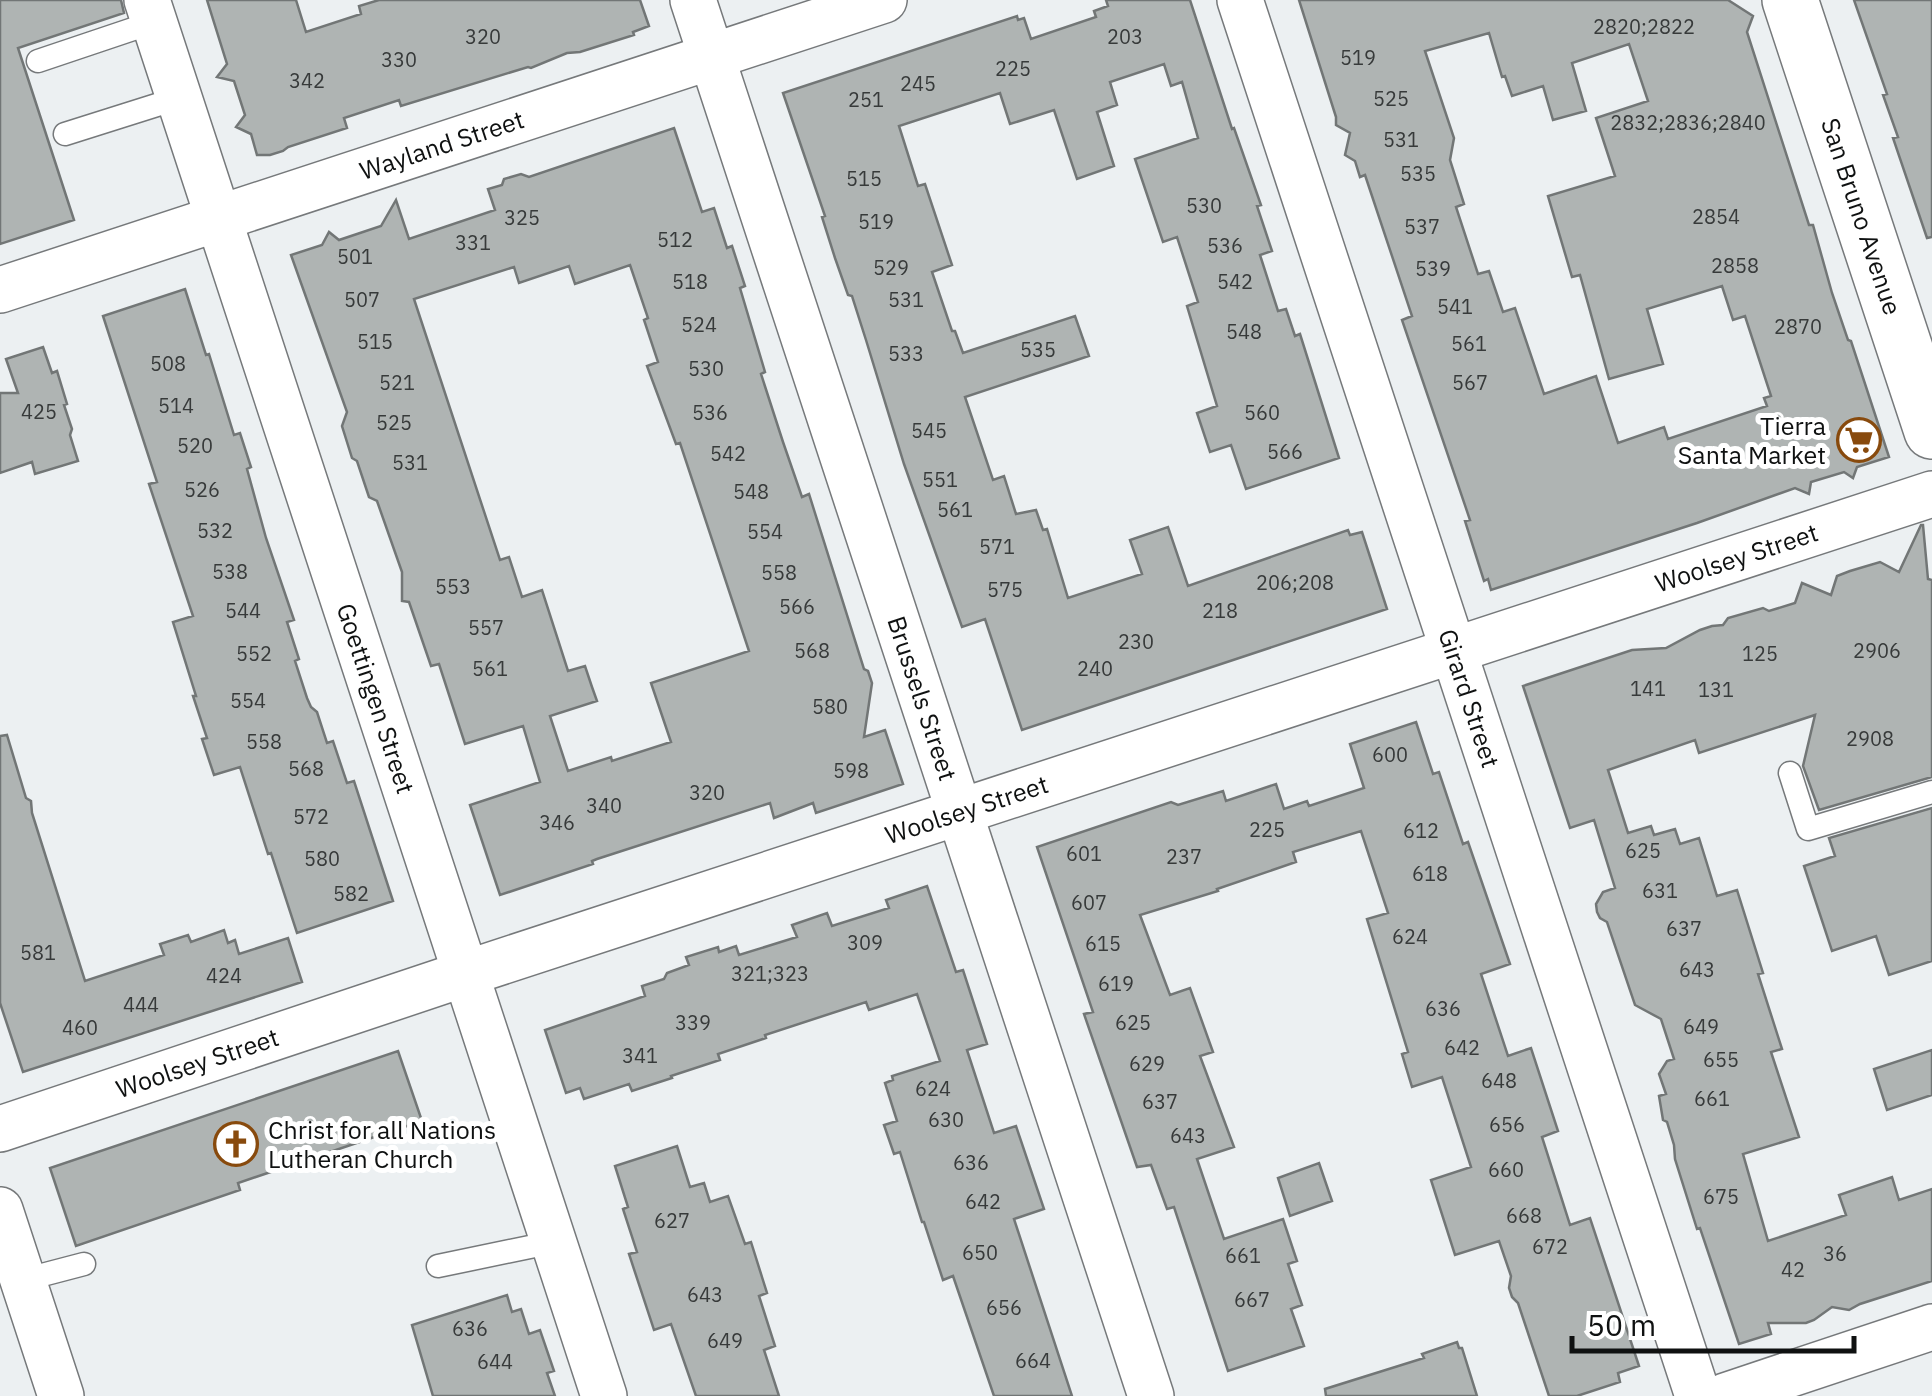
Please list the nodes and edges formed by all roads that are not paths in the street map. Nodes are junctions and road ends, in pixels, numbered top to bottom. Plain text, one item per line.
1 (693, 0) edge
2 (884, 0) edge
3 (1240, 0) edge
4 (1790, 0) edge
5 (150, 11) edge
6 (712, 57) junction
7 (38, 61) dead end
8 (179, 98) junction
9 (65, 134) dead end
10 (218, 217) junction
11 (0, 290) edge
12 (1932, 431) edge
13 (1932, 494) edge
14 (1453, 650) junction
15 (1790, 773) dead end
16 (1932, 792) edge
17 (959, 811) junction
18 (467, 972) junction
19 (0, 1129) edge
20 (0, 1210) edge
21 (554, 1242) junction
22 (84, 1264) dead end
23 (438, 1266) dead end
24 (23, 1280) junction
25 (1932, 1327) edge
26 (62, 1396) edge
27 (604, 1396) edge
28 (1152, 1396) edge
29 (1698, 1396) edge
30 (1725, 1396) edge

1 - 6 street, Brussels Street
2 - 6 street, Wayland Street
3 - 14 street, Girard Street
4 - 12 main road, San Bruno Avenue
5 - 7 lane
5 - 8 street, Goettingen Street
6 - 10 street, Wayland Street
6 - 17 street, Brussels Street
8 - 9 lane
8 - 10 street, Goettingen Street
10 - 11 street, Wayland Street
10 - 18 street, Goettingen Street
13 - 14 street, Woolsey Street
14 - 17 street, Woolsey Street
14 - 29 street, Girard Street
15 - 16 lane
17 - 18 street, Woolsey Street
17 - 28 street, Brussels Street
18 - 19 street, Woolsey Street
18 - 21 street, Goettingen Street
20 - 24 street
21 - 23 lane
21 - 27 street, Goettingen Street
22 - 24 lane
24 - 26 street
25 - 30 street

